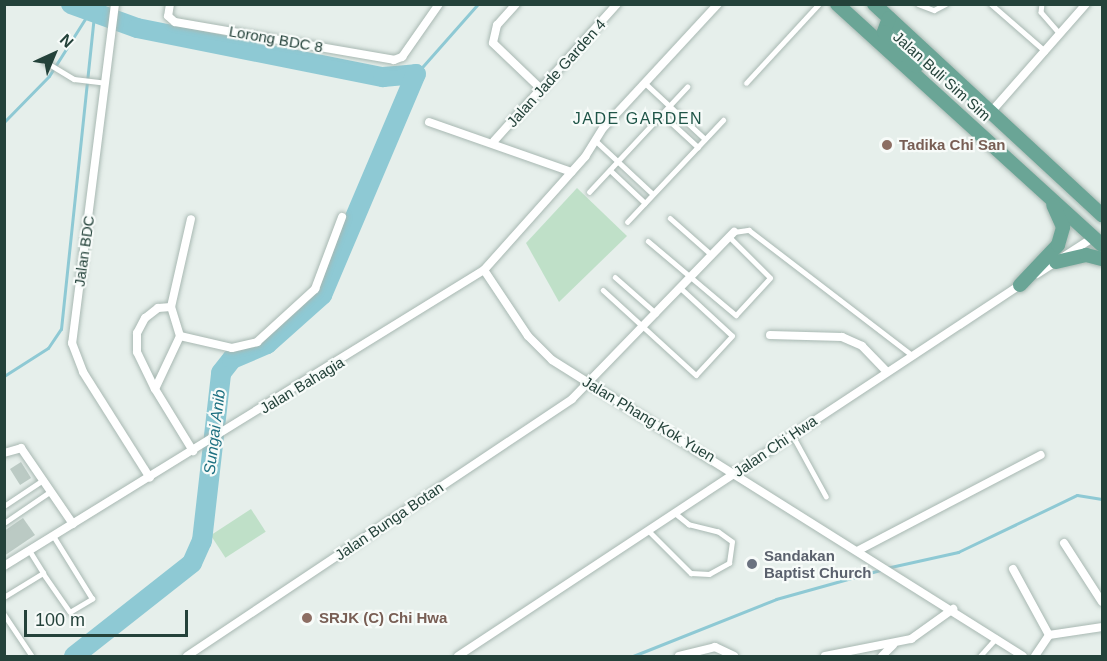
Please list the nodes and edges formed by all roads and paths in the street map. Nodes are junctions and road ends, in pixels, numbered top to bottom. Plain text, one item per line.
1 (170, 4) edge
2 (439, 4) edge
3 (516, 4) edge
4 (617, 4) edge
5 (718, 4) edge
6 (819, 4) edge
7 (837, 4) edge
8 (874, 4) edge
9 (918, 4) edge
10 (946, 4) edge
11 (991, 4) edge
12 (1042, 4) edge
13 (1086, 4) edge
14 (114, 9) edge
15 (889, 18) junction
16 (1060, 34) junction
17 (1045, 51) junction
18 (47, 62) dead end
19 (645, 83) junction
20 (746, 83) dead end
21 (108, 84) junction
22 (687, 87) dead end
23 (541, 89) junction
24 (932, 90) junction
25 (670, 105) junction
26 (991, 112) junction
27 (662, 114) junction
28 (723, 120) dead end
29 (429, 122) dead end
30 (705, 139) junction
31 (595, 140) junction
32 (494, 141) junction
33 (698, 147) junction
34 (618, 161) junction
35 (610, 170) junction
36 (572, 172) junction
37 (1057, 173) junction
38 (1039, 186) junction
39 (589, 192) dead end
40 (653, 194) junction
41 (645, 203) junction
42 (1102, 215) edge
43 (342, 217) dead end
44 (670, 218) dead end
45 (191, 219) dead end
46 (627, 222) dead end
47 (732, 235) junction
48 (648, 241) dead end
49 (1098, 241) edge
50 (712, 255) junction
51 (1102, 259) edge
52 (1056, 262) junction
53 (483, 270) junction
54 (615, 277) dead end
55 (691, 277) junction
56 (1020, 285) junction
57 (680, 288) junction
58 (603, 290) dead end
59 (171, 307) junction
60 (656, 312) junction
61 (642, 327) junction
62 (771, 335) dead end
63 (180, 336) junction
64 (912, 355) junction
65 (887, 372) junction
66 (588, 383) junction
67 (155, 389) junction
68 (792, 434) junction
69 (193, 451) junction
70 (4, 453) edge
71 (1041, 455) dead end
72 (736, 473) junction
73 (150, 477) junction
74 (43, 480) junction
75 (51, 491) junction
76 (826, 496) dead end
77 (4, 506) edge
78 (674, 513) junction
79 (4, 523) edge
80 (73, 524) junction
81 (648, 530) junction
82 (53, 536) junction
83 (1064, 543) dead end
84 (859, 550) junction
85 (29, 551) junction
86 (4, 566) edge
87 (1013, 569) dead end
88 (43, 573) junction
89 (4, 597) edge
90 (1102, 602) edge
91 (953, 609) junction
92 (4, 614) edge
93 (1102, 627) edge
94 (1049, 635) junction
95 (996, 638) junction
96 (893, 645) junction
97 (32, 657) edge
98 (188, 657) edge
99 (458, 657) edge
100 (679, 657) edge
101 (734, 657) edge
102 (825, 657) edge
103 (882, 657) edge
104 (980, 657) edge
105 (1023, 657) edge
106 (1035, 657) edge

1 - 2 street, Lorong BDC 8
3 - 23 street
4 - 23 street, Jalan Jade Garden 4
5 - 19 street, Jalan Bahagia
6 - 20 lane
7 - 24 main road, Jalan Buli Sim Sim
8 - 15 main road, Jalan Buli Sim Sim
9 - 10 lane
11 - 17 lane
12 - 16 lane
13 - 16 street
14 - 21 street, Jalan BDC
15 - 24 main road
15 - 26 main road, Jalan Buli Sim Sim
16 - 17 street
17 - 26 street
18 - 21 lane
19 - 25 lane
19 - 31 street, Jalan Bahagia
21 - 73 street, Jalan BDC
22 - 25 lane
23 - 32 street, Jalan Jade Garden 4
24 - 38 main road, Jalan Buli Sim Sim
25 - 27 lane
25 - 30 lane
26 - 37 main road, Jalan Buli Sim Sim
27 - 33 lane
27 - 34 lane
28 - 30 lane
29 - 32 street
30 - 33 lane
31 - 34 lane
31 - 36 street, Jalan Bahagia
32 - 36 street
33 - 40 lane
34 - 35 lane
34 - 40 lane
35 - 39 lane
35 - 41 lane
36 - 53 street, Jalan Bahagia
37 - 42 main road, Jalan Buli Sim Sim
37 - 49 main road
38 - 49 main road, Jalan Buli Sim Sim
38 - 56 main road
40 - 41 lane
41 - 46 lane
43 - 63 street
44 - 50 lane
45 - 59 street
47 - 50 street, Jalan Bunga Botan
47 - 55 lane
47 - 64 lane
48 - 55 lane
49 - 52 street, Jalan Chi Hwa
50 - 55 street, Jalan Bunga Botan
51 - 52 main road
52 - 56 street, Jalan Chi Hwa
53 - 66 street, Jalan Phang Kok Yuen
53 - 69 street, Jalan Bahagia
54 - 60 lane
55 - 57 street, Jalan Bunga Botan
56 - 64 street, Jalan Chi Hwa
57 - 60 street, Jalan Bunga Botan
57 - 61 lane
58 - 61 lane
59 - 63 street
59 - 67 street
60 - 61 street, Jalan Bunga Botan
61 - 66 street, Jalan Bunga Botan
62 - 65 street
63 - 67 street
64 - 65 street, Jalan Chi Hwa
65 - 68 street, Jalan Chi Hwa
66 - 72 street, Jalan Phang Kok Yuen
66 - 98 street, Jalan Bunga Botan
67 - 69 street
68 - 72 street, Jalan Chi Hwa
68 - 76 lane
69 - 73 street, Jalan Bahagia
70 - 74 street
71 - 84 street
72 - 78 street, Jalan Chi Hwa
72 - 84 street, Jalan Phang Kok Yuen
73 - 80 street, Jalan Bahagia
74 - 75 street
74 - 77 lane
75 - 79 lane
75 - 80 street
78 - 81 street, Jalan Chi Hwa
78 - 81 lane
80 - 82 street, Jalan Bahagia
81 - 99 street, Jalan Chi Hwa
82 - 85 street, Jalan Bahagia
82 - 88 lane
83 - 90 street
84 - 91 street, Jalan Phang Kok Yuen
85 - 86 street, Jalan Bahagia
85 - 88 lane
87 - 94 street
88 - 89 lane
91 - 95 street, Jalan Phang Kok Yuen
91 - 96 street
92 - 97 lane
93 - 94 street
94 - 106 street
95 - 104 lane
95 - 105 street, Jalan Phang Kok Yuen
96 - 102 street
96 - 103 street
100 - 101 street

